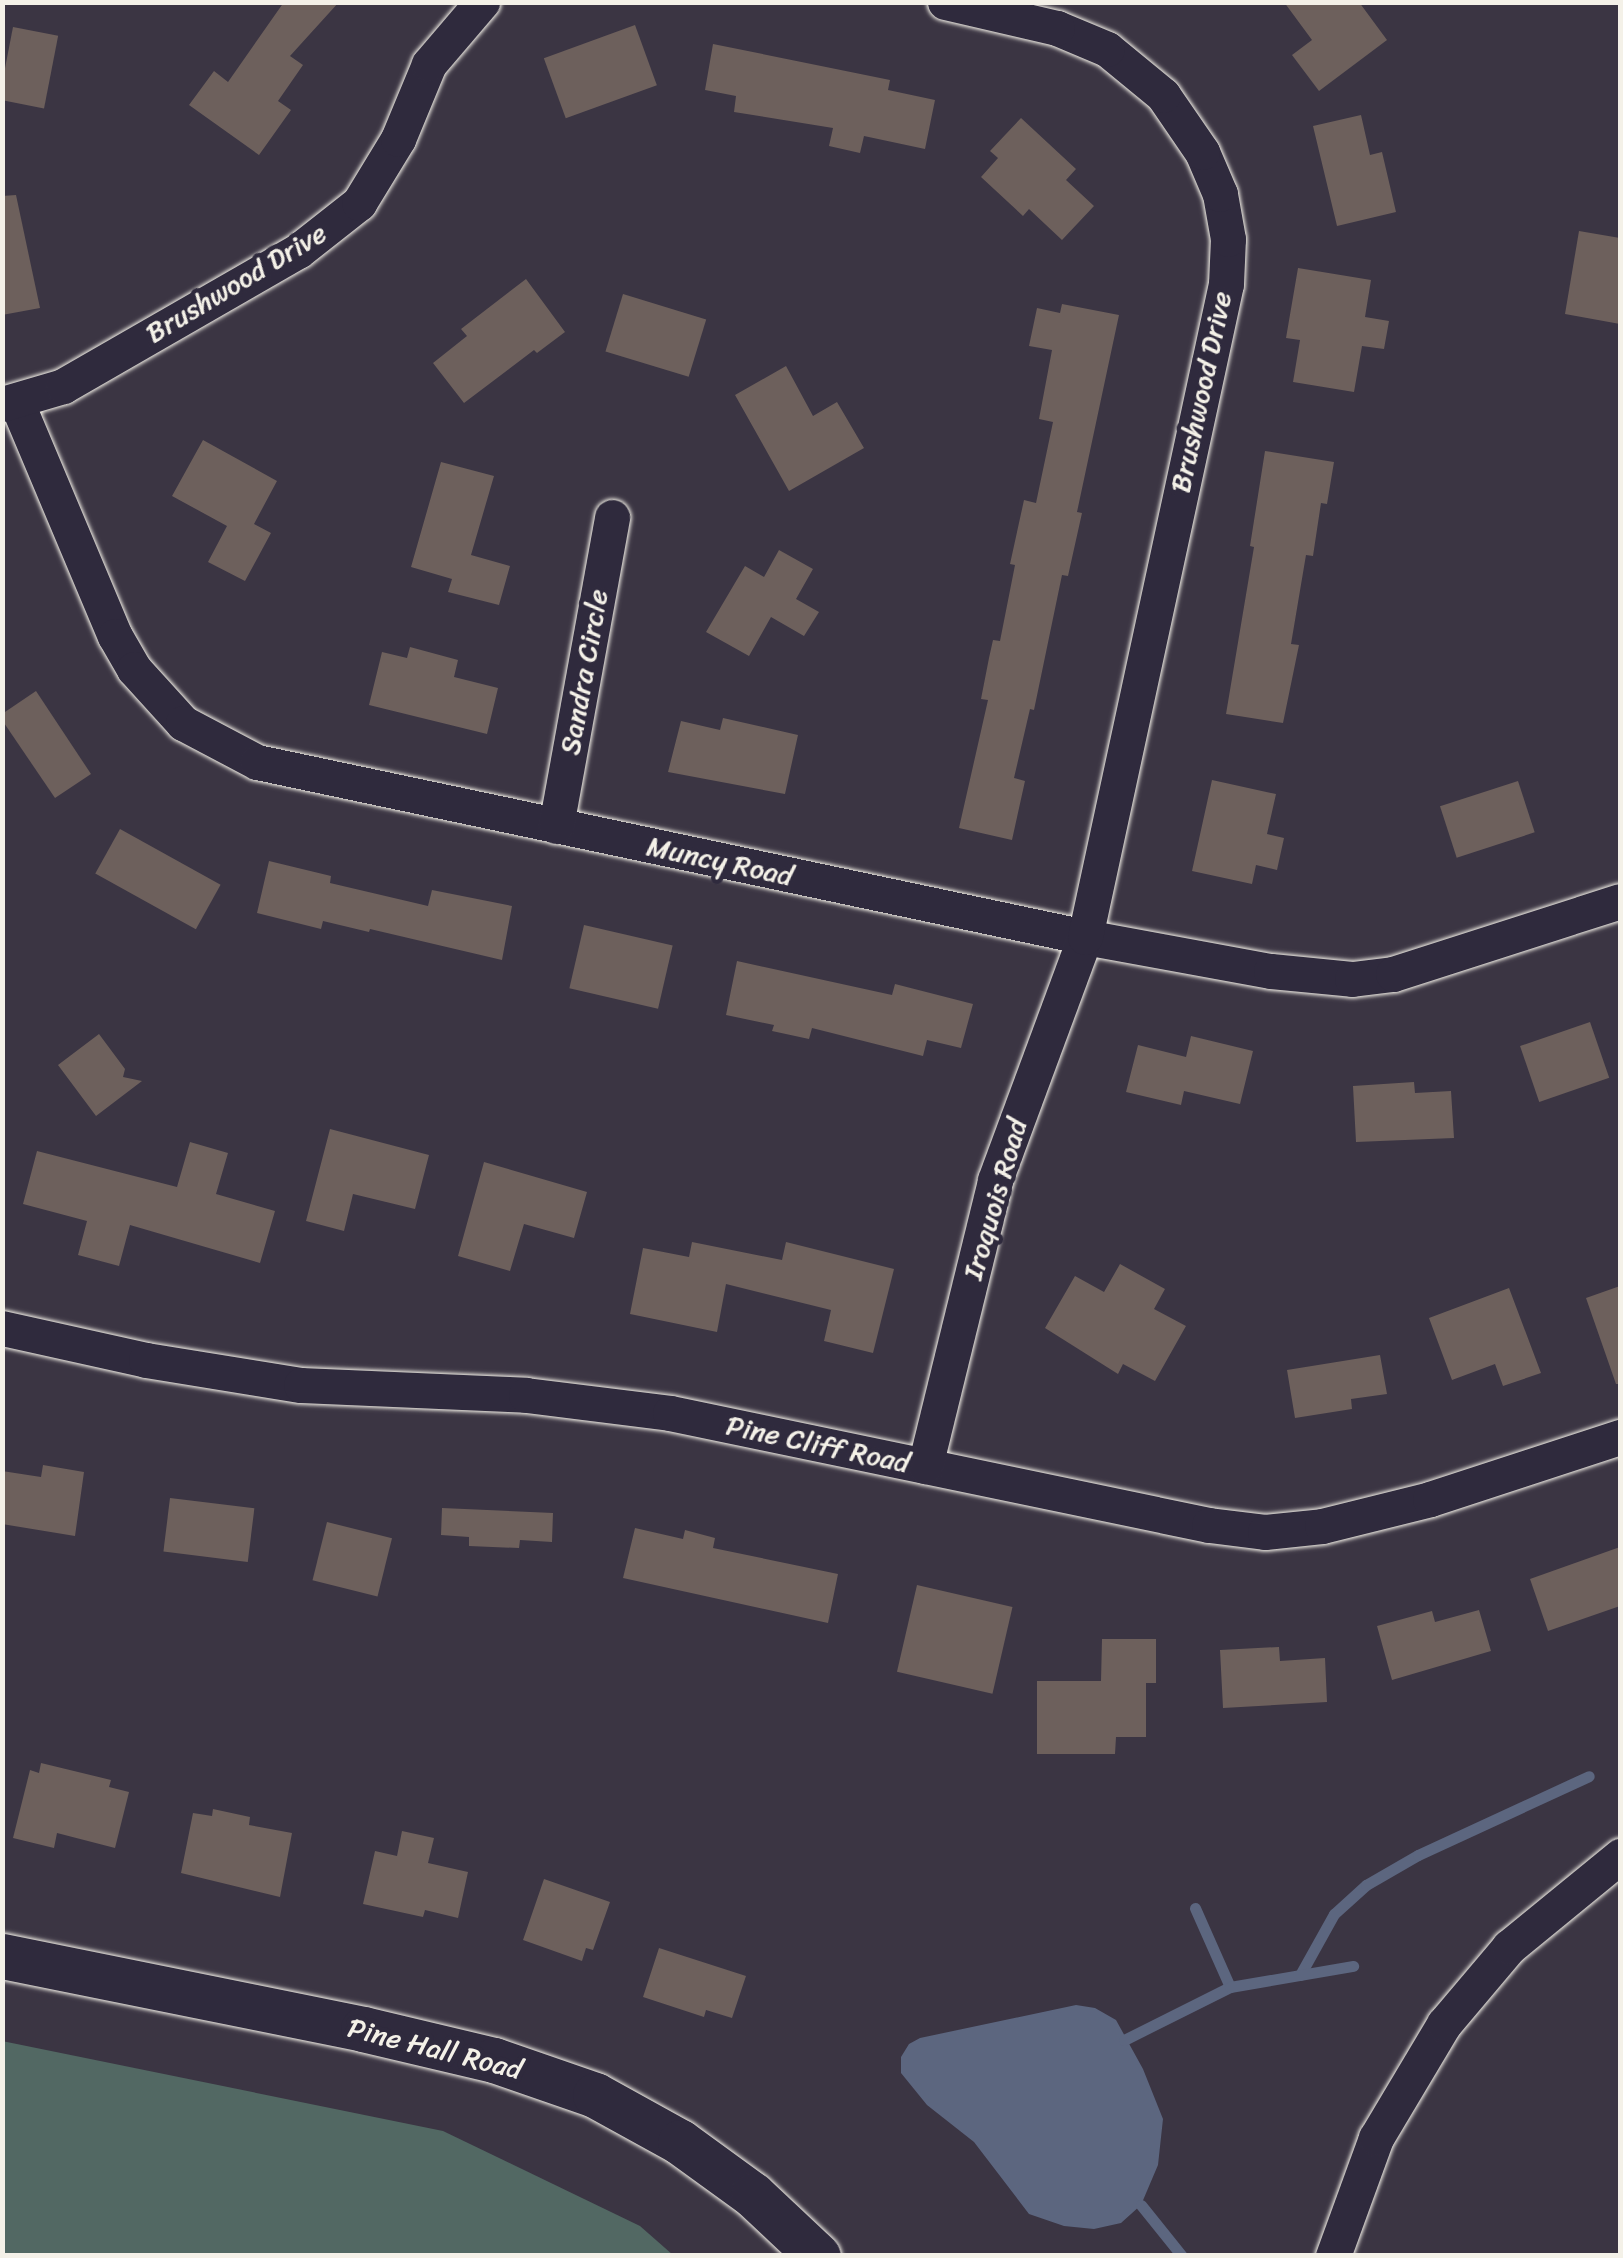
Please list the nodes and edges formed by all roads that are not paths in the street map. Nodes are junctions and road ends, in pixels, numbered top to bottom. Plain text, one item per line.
1 (482, 2) edge
2 (945, 2) edge
3 (9, 403) edge
4 (612, 517) dead end
5 (556, 826) junction
6 (1620, 902) edge
7 (1085, 937) junction
8 (2, 1328) edge
9 (1620, 1438) edge
10 (925, 1466) junction
11 (1620, 1856) edge
12 (2, 1956) edge
13 (818, 2256) edge
14 (1334, 2256) edge

1 - 3 street, Brushwood Drive
2 - 7 street, Brushwood Drive
3 - 5 street, Muncy Road
4 - 5 street, Sandra Circle
5 - 7 street, Muncy Road
6 - 7 street, Muncy Road
7 - 10 street, Iroquois Road
8 - 10 street, Pine Cliff Road
9 - 10 street, Pine Cliff Road
11 - 14 street
12 - 13 street, Pine Hall Road

